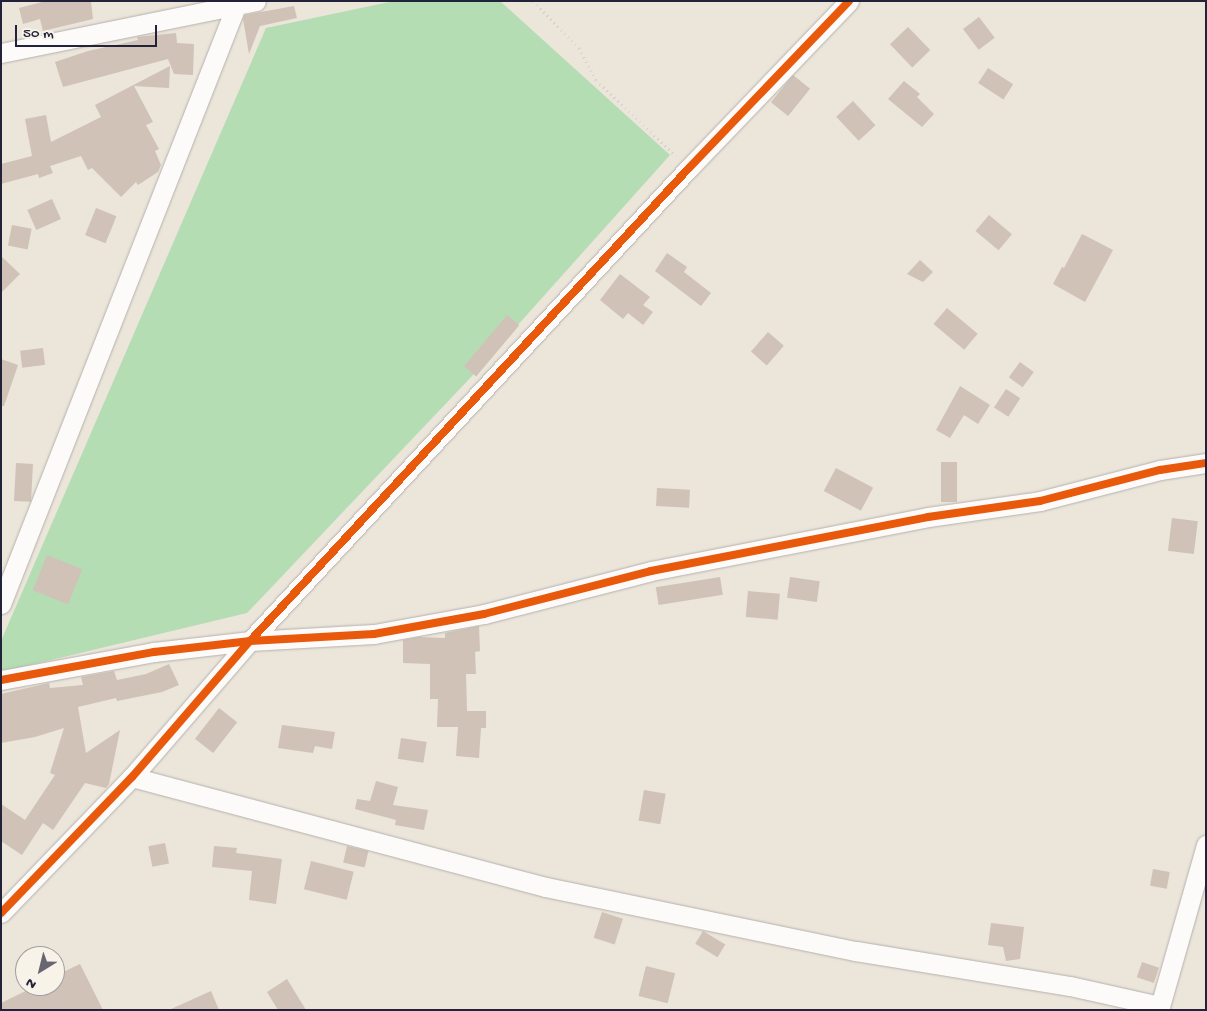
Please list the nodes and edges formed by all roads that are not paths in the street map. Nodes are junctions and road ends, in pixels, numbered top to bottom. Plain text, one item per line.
1 (256, 1) edge
2 (849, 1) edge
3 (236, 6) junction
4 (1, 53) edge
5 (1206, 463) edge
6 (1, 604) edge
7 (250, 641) junction
8 (1, 680) edge
9 (132, 777) junction
10 (1206, 845) edge
11 (1, 913) edge
12 (1159, 1008) edge

1 - 3 street
2 - 7 street
3 - 4 street
3 - 6 street
5 - 7 street
7 - 8 street
7 - 9 street
9 - 11 street
9 - 12 street
10 - 12 street

